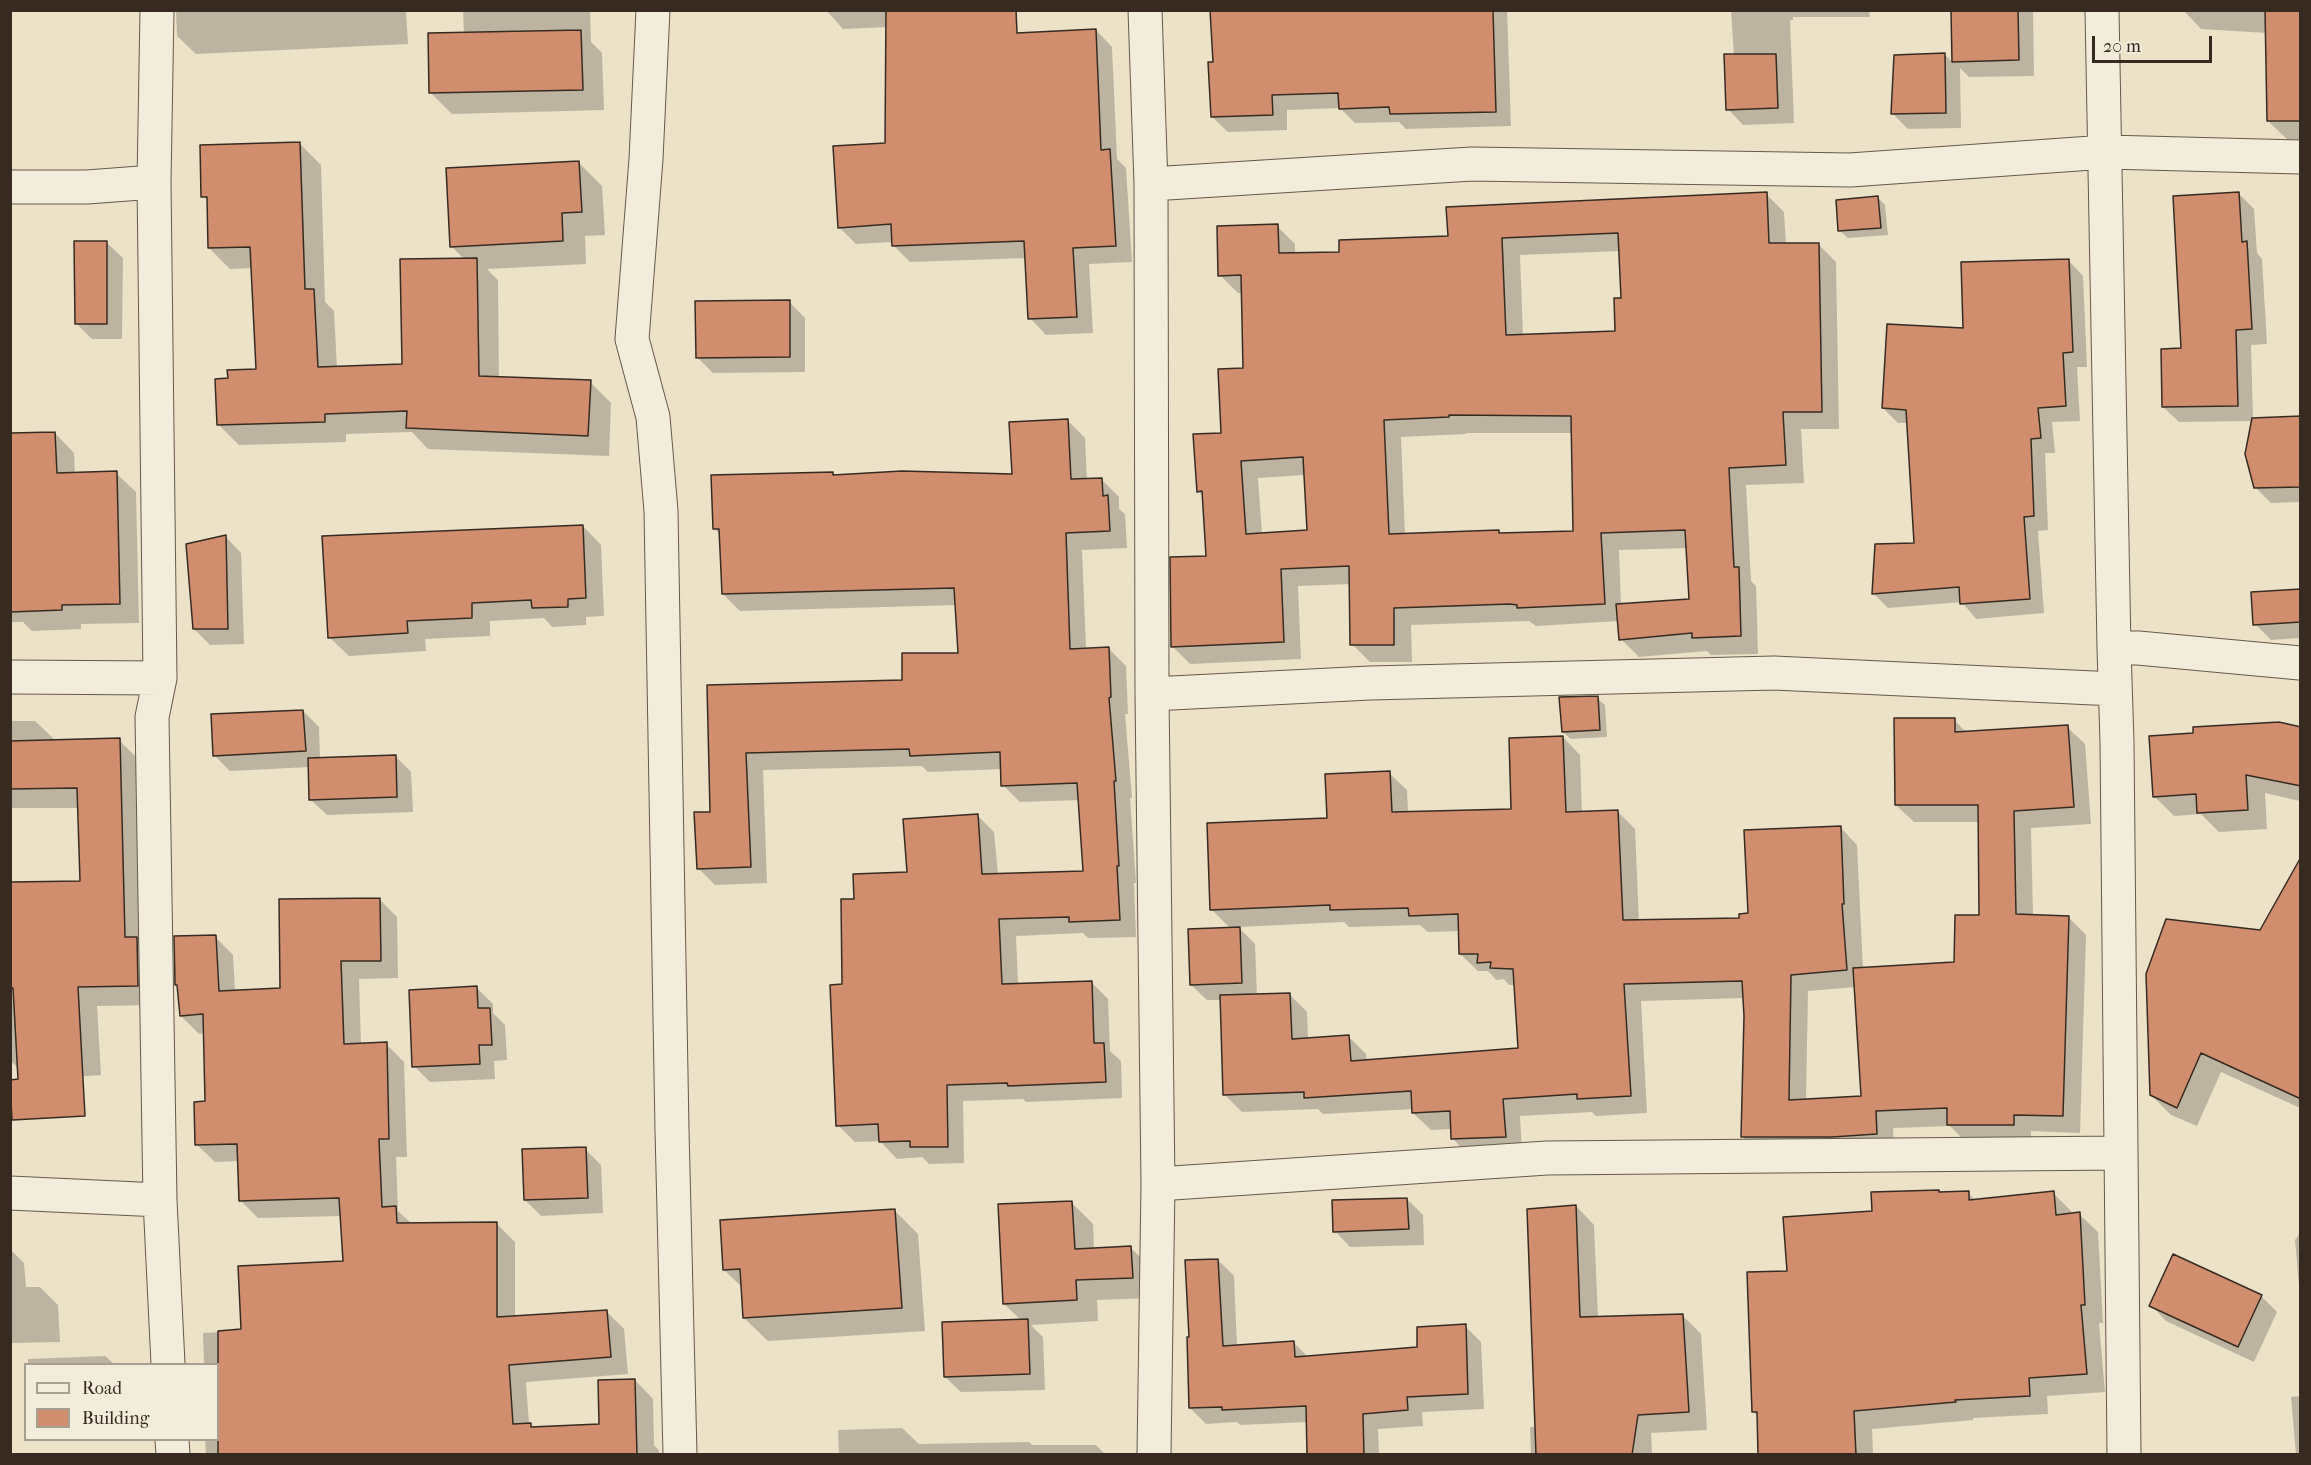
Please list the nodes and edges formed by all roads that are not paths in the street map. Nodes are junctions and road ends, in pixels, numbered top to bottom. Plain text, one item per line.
1 (157, 10) edge
2 (654, 10) edge
3 (1145, 10) edge
4 (2103, 10) edge
5 (2106, 152) junction
6 (2301, 157) edge
7 (154, 182) junction
8 (1151, 184) junction
9 (10, 187) edge
10 (2114, 648) junction
11 (2301, 663) edge
12 (10, 677) edge
13 (160, 678) junction
14 (2115, 689) junction
15 (1152, 694) junction
16 (2121, 1153) junction
17 (1158, 1184) junction
18 (10, 1193) edge
19 (160, 1200) junction
20 (168, 1363) edge
21 (680, 1455) edge
22 (1154, 1455) edge
23 (2124, 1455) edge

1 - 7 street
2 - 21 street
3 - 8 street
4 - 5 street
5 - 6 street
5 - 8 street
5 - 10 street
7 - 9 street
7 - 13 street
8 - 15 street
10 - 11 street
10 - 14 street
12 - 13 street
13 - 19 street
14 - 15 street
14 - 16 street
15 - 17 street
16 - 17 street
16 - 23 street
17 - 22 street
18 - 19 street
19 - 20 street

